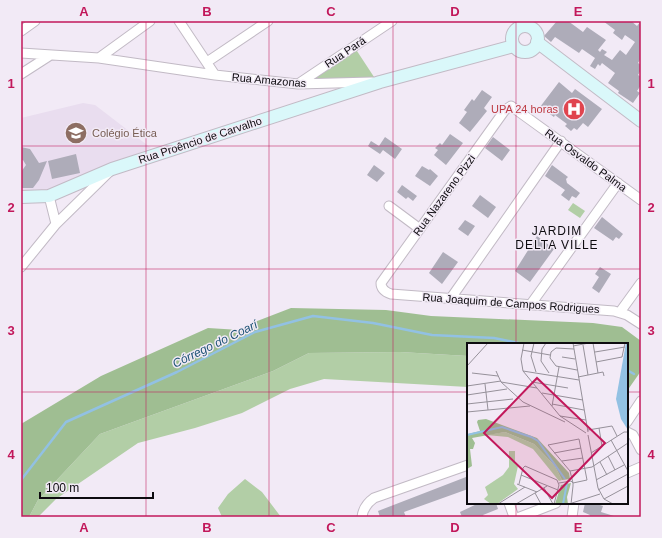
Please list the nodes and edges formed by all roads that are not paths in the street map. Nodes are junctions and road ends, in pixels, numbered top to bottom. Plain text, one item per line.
1 (35, 21) edge
2 (150, 21) edge
3 (179, 21) edge
4 (268, 21) edge
5 (392, 21) edge
6 (516, 24) edge
7 (21, 31) edge
8 (537, 42) junction
9 (514, 46) junction
10 (21, 53) edge
11 (49, 56) junction
12 (99, 58) junction
13 (206, 62) junction
14 (21, 74) edge
15 (215, 75) junction
16 (380, 82) junction
17 (298, 84) junction
18 (511, 106) joint
19 (641, 118) edge
20 (561, 142) junction
21 (112, 169) junction
22 (618, 183) junction
23 (49, 196) junction
24 (21, 197) edge
25 (641, 200) edge
26 (389, 206) dead end
27 (56, 224) junction
28 (420, 229) junction
29 (21, 267) edge
30 (641, 283) edge
31 (381, 287) joint
32 (451, 298) junction
33 (531, 304) junction
34 (620, 312) junction
35 (641, 324) edge
36 (641, 401) edge
37 (628, 420) edge
38 (630, 434) edge
39 (641, 450) edge
40 (467, 465) edge
41 (641, 467) edge
42 (628, 473) edge
43 (509, 504) edge
44 (553, 504) edge
45 (574, 504) edge
46 (362, 517) edge
47 (514, 517) edge
48 (520, 517) edge
49 (572, 517) edge

1 - 7 street
2 - 12 street
3 - 13 street
4 - 13 street
5 - 17 street, Rua Pará
6 - 8 street
6 - 9 street
8 - 9 street
8 - 19 street
9 - 16 street, Rua Amazonas
10 - 11 street, Rua Amazonas
11 - 12 street, Rua Amazonas
11 - 14 street
12 - 15 street, Rua Amazonas
13 - 15 street
15 - 17 street, Rua Amazonas
16 - 17 street, Rua Amazonas
16 - 21 street, Rua Proêncio de Carvalho
18 - 20 street, Rua Osvaldo Palma
18 - 28 street, Rua Nazareno Pizzi
20 - 22 street, Rua Osvaldo Palma
20 - 32 street
21 - 23 street, Rua Proêncio de Carvalho
21 - 27 street
22 - 25 street, Rua Osvaldo Palma
22 - 33 street
23 - 24 street, Rua Proêncio de Carvalho
23 - 27 street
26 - 28 street
27 - 29 street
28 - 31 street, Rua Nazareno Pizzi
30 - 34 street
31 - 32 street, Rua Joaquim de Campos Rodrigues
32 - 33 street, Rua Joaquim de Campos Rodrigues
33 - 34 street, Rua Joaquim de Campos Rodrigues
34 - 35 street, Rua Joaquim de Campos Rodrigues
36 - 37 street
38 - 39 street
40 - 46 street
41 - 42 street
43 - 47 street
44 - 48 street
45 - 49 street

